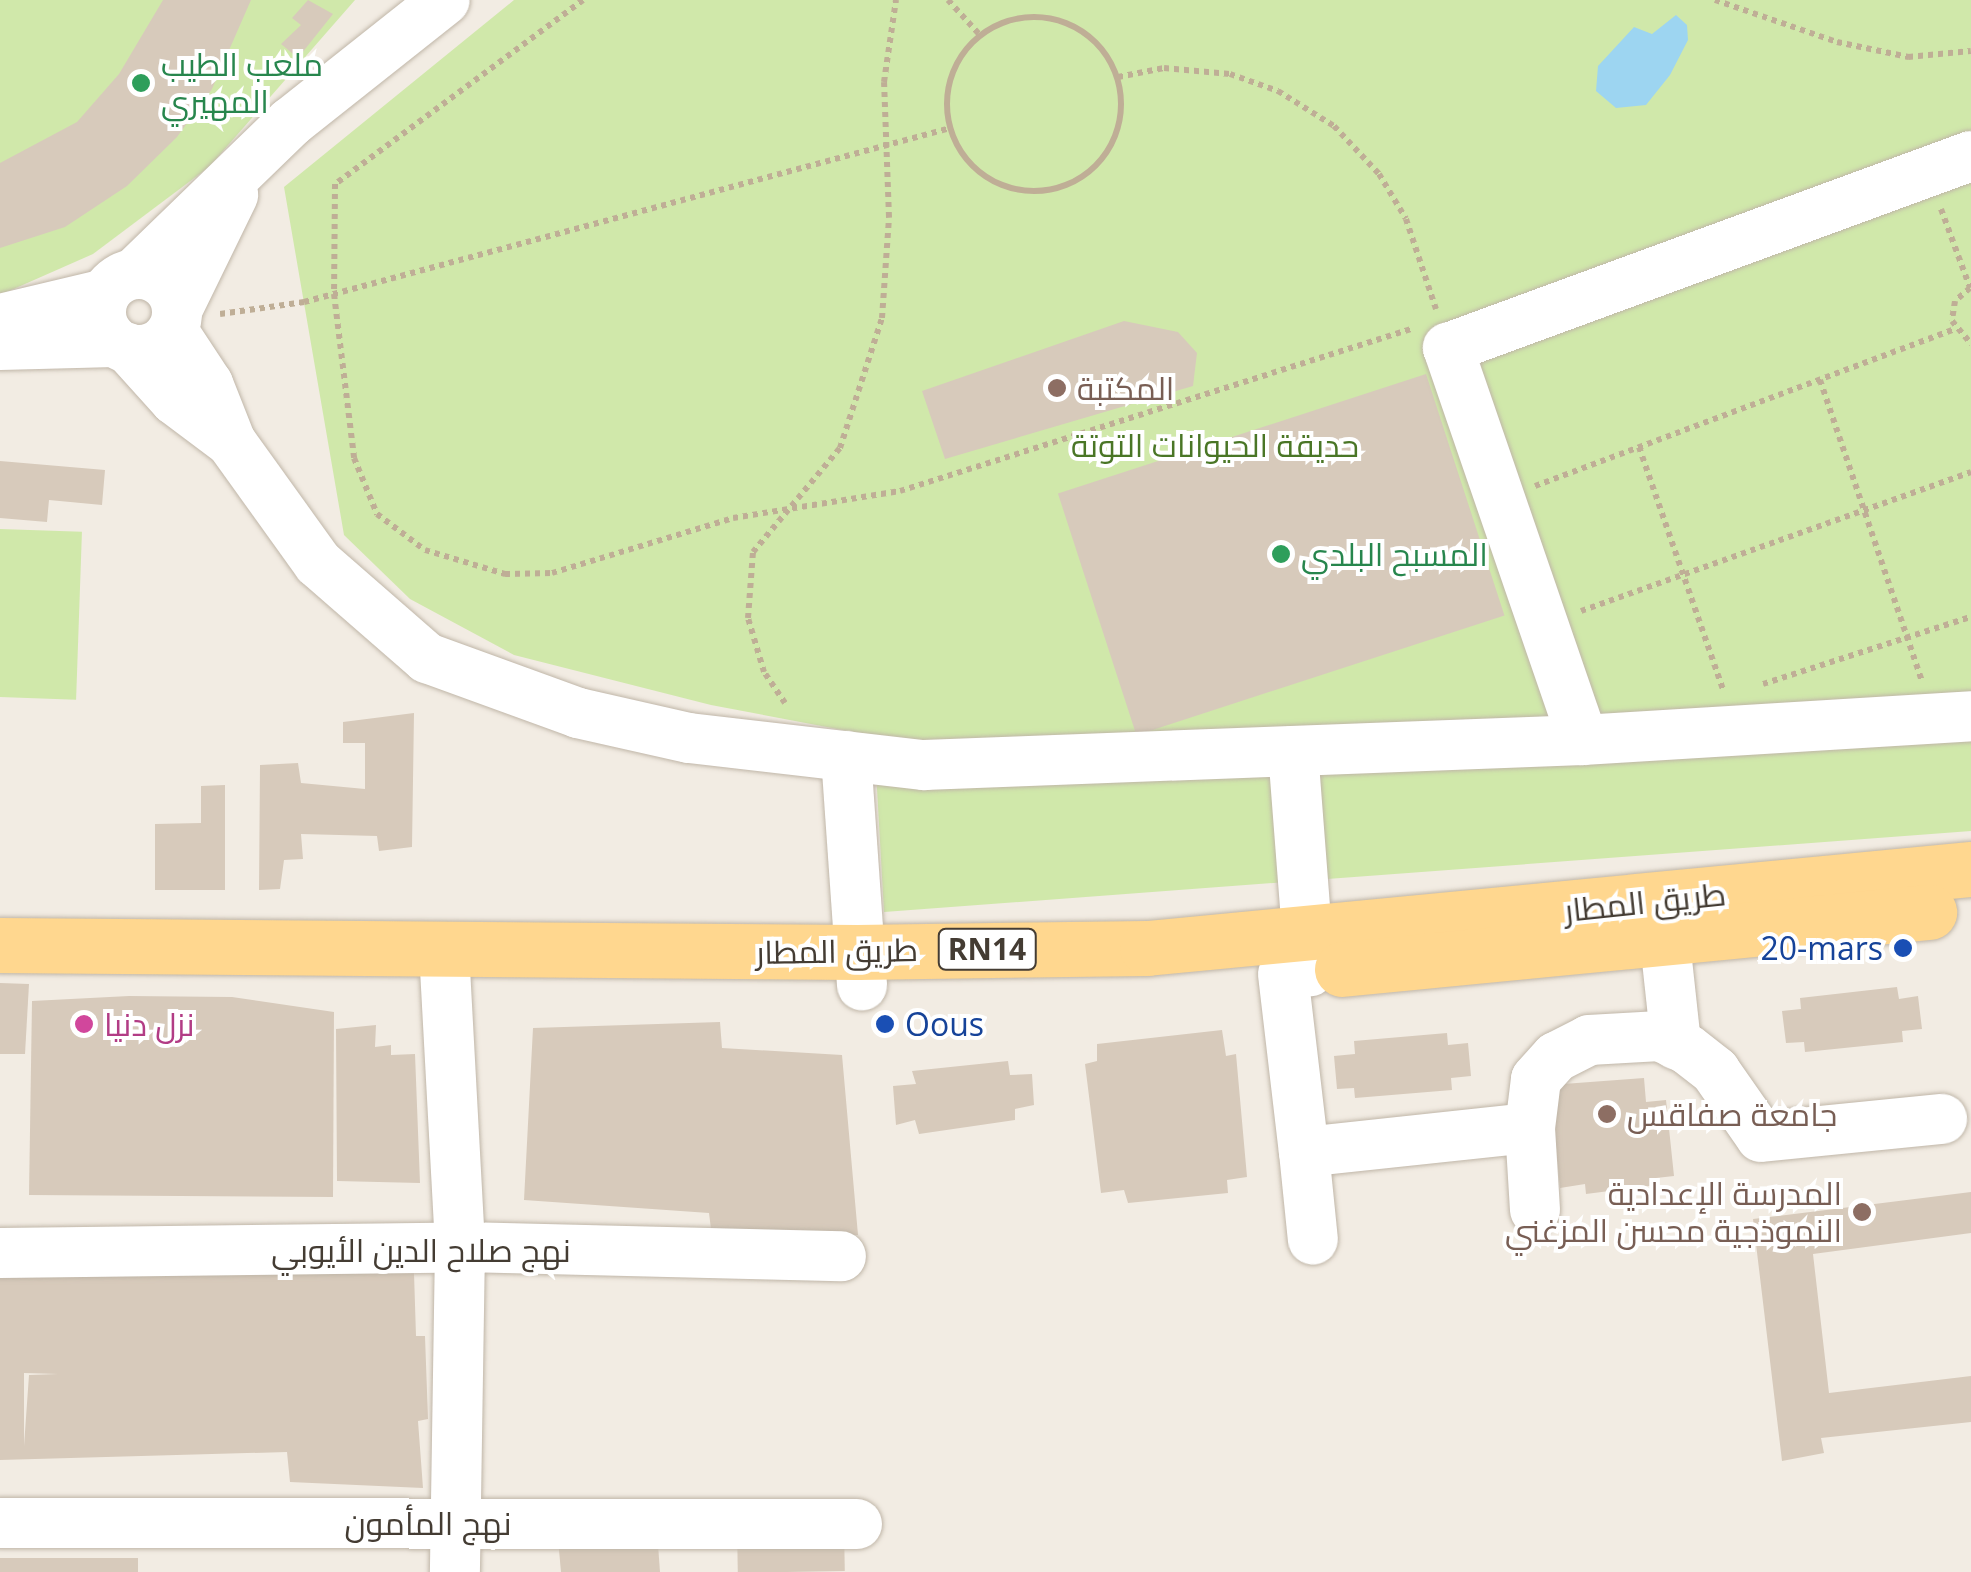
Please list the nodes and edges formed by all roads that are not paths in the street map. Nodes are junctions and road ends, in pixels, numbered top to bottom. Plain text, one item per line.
1 (444, 0) edge
2 (252, 160) junction
3 (1949, 164) edge
4 (120, 284) junction
5 (0, 319) edge
6 (154, 330) junction
7 (0, 345) edge
8 (1952, 717) edge
9 (1584, 740) junction
10 (1293, 751) junction
11 (846, 756) junction
12 (1971, 870) edge
13 (1971, 907) edge
14 (1665, 942) junction
15 (0, 945) edge
16 (1300, 960) junction
17 (444, 966) junction
18 (860, 968) junction
19 (0, 977) edge
20 (1676, 1044) junction
21 (1942, 1119) dead end
22 (1530, 1128) junction
23 (1304, 1152) junction
24 (1535, 1210) dead end
25 (1313, 1240) dead end
26 (460, 1248) junction
27 (0, 1253) edge
28 (841, 1256) dead end
29 (0, 1523) edge
30 (857, 1524) dead end
31 (455, 1548) edge

1 - 2 street
2 - 4 street
2 - 6 street
3 - 9 street
4 - 5 street
4 - 6 street
4 - 6 street
6 - 7 street
6 - 11 street
8 - 9 street
9 - 10 street
10 - 11 street
10 - 16 street
11 - 18 street
12 - 16 main road, طريق المطار / RN14
13 - 14 main road, طريق المطار / RN14
14 - 16 main road, طريق المطار / RN14
14 - 20 street
15 - 17 main road, طريق المطار / RN14
16 - 18 main road, طريق المطار / RN14
16 - 23 street
17 - 18 main road, طريق المطار / RN14
17 - 19 main road, طريق المطار / RN14
17 - 26 street
20 - 21 street
20 - 22 street
22 - 23 street
22 - 24 street
23 - 25 street
26 - 27 street, نهج صلاح الدين الأيوبي
26 - 28 street, نهج صلاح الدين الأيوبي
26 - 31 street
29 - 31 street, نهج المأمون
30 - 31 street, نهج المأمون

